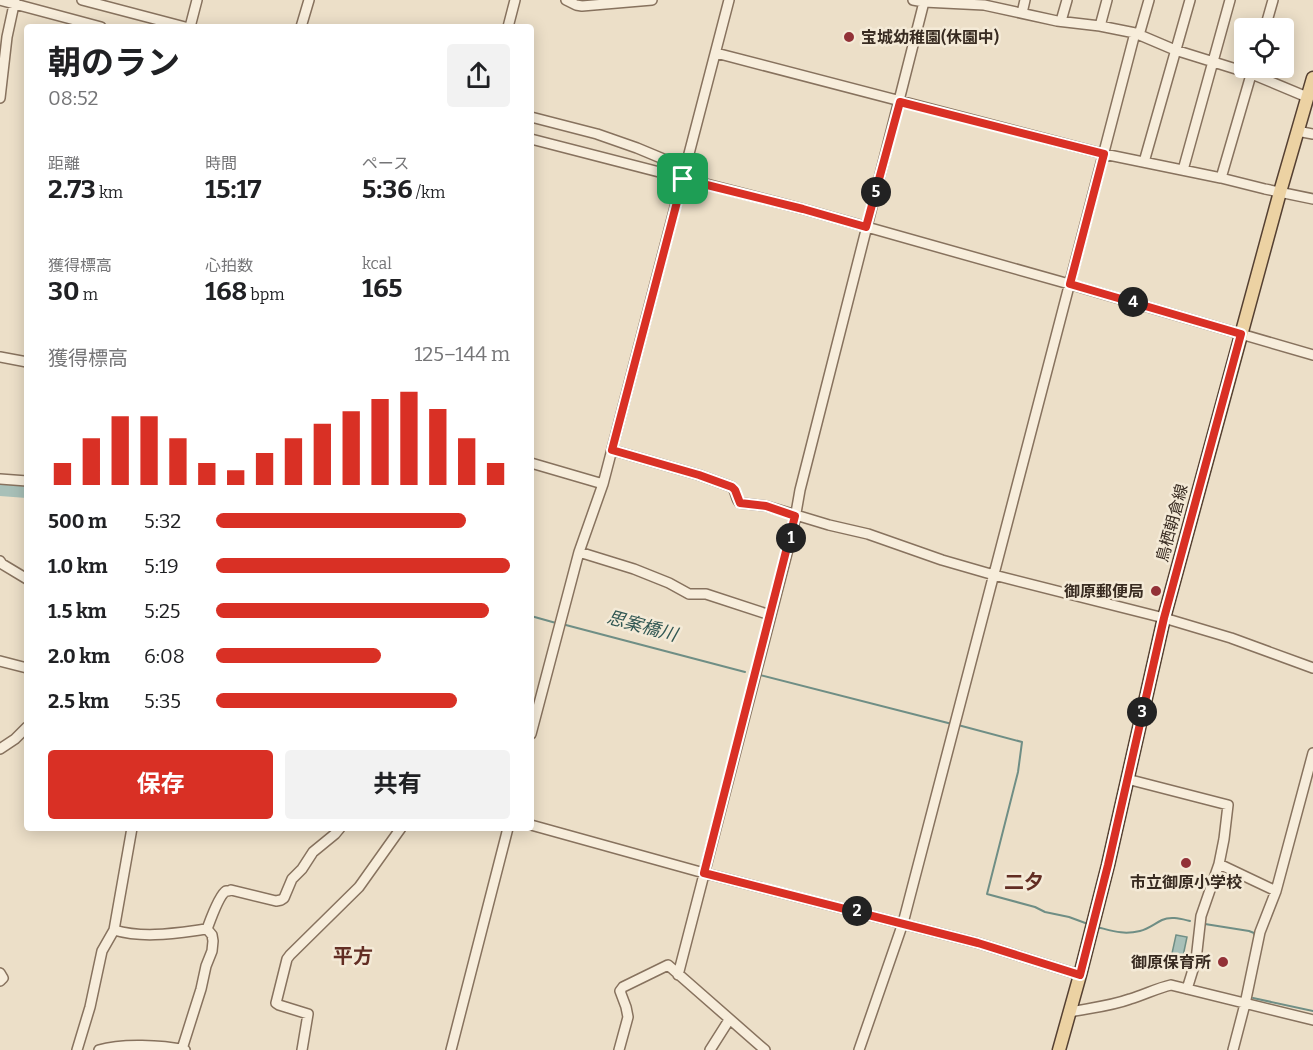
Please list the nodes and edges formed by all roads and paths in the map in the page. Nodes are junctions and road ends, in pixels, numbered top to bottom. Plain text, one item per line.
1 (0, 0) edge
2 (82, 0) edge
3 (197, 0) edge
4 (309, 0) edge
5 (515, 0) edge
6 (566, 0) edge
7 (652, 0) edge
8 (729, 0) edge
9 (913, 0) edge
10 (1025, 0) edge
11 (1067, 0) edge
12 (1107, 0) edge
13 (1149, 0) edge
14 (1190, 0) edge
15 (1230, 0) edge
16 (1273, 0) edge
17 (616, 1) edge
18 (14, 2) edge
19 (924, 2) junction
20 (942, 2) edge
21 (984, 2) edge
22 (1022, 13) junction
23 (1267, 18) edge
24 (1061, 21) junction
25 (91, 24) edge
26 (174, 24) edge
27 (191, 24) edge
28 (302, 24) edge
29 (509, 24) edge
30 (1100, 26) junction
31 (1137, 34) junction
32 (1175, 50) junction
33 (716, 52) junction
34 (1212, 62) junction
35 (1234, 67) edge
36 (1251, 78) edge
37 (1268, 78) edge
38 (1313, 78) edge
39 (1307, 97) junction
40 (0, 98) edge
41 (900, 102) junction
42 (534, 118) edge
43 (1298, 131) junction
44 (1313, 135) edge
45 (534, 140) edge
46 (1104, 154) junction
47 (1144, 162) junction
48 (685, 168) junction
49 (1183, 170) junction
50 (1221, 178) junction
51 (683, 179) junction
52 (1280, 192) junction
53 (1313, 199) edge
54 (866, 227) junction
55 (1070, 284) junction
56 (1241, 334) junction
57 (1313, 355) edge
58 (0, 357) edge
59 (24, 361) edge
60 (612, 450) junction
61 (534, 464) edge
62 (0, 479) edge
63 (24, 481) edge
64 (603, 484) junction
65 (795, 516) junction
66 (579, 552) junction
67 (0, 561) edge
68 (994, 575) junction
69 (24, 577) edge
70 (770, 615) junction
71 (1164, 618) junction
72 (0, 661) edge
73 (24, 667) edge
74 (1313, 668) edge
75 (534, 723) edge
76 (24, 730) edge
77 (0, 749) edge
78 (1313, 753) edge
79 (1127, 779) junction
80 (534, 826) edge
81 (131, 831) edge
82 (337, 831) edge
83 (395, 831) edge
84 (507, 831) edge
85 (1219, 864) junction
86 (704, 873) junction
87 (1276, 891) junction
88 (903, 923) junction
89 (207, 929) junction
90 (114, 930) junction
91 (0, 973) edge
92 (678, 975) junction
93 (1080, 975) junction
94 (0, 981) edge
95 (1187, 988) junction
96 (1245, 1004) junction
97 (1070, 1011) junction
98 (729, 1020) junction
99 (1313, 1020) edge
100 (180, 1049) edge
101 (77, 1050) edge
102 (99, 1050) edge
103 (302, 1050) edge
104 (451, 1050) edge
105 (619, 1050) edge
106 (710, 1050) edge
107 (765, 1050) edge
108 (859, 1050) edge
109 (1059, 1050) edge
110 (1233, 1050) edge

1 - 18 street
2 - 26 street
3 - 27 street
4 - 28 street
5 - 29 street
6 - 17 street
7 - 17 street
8 - 33 street
9 - 19 street
10 - 22 street
11 - 24 street
12 - 30 street
13 - 31 street
14 - 32 street
15 - 34 street
16 - 23 street
18 - 25 street
18 - 40 street
19 - 20 street
19 - 41 street
20 - 21 street
21 - 22 street
22 - 24 street
24 - 30 street
30 - 31 street
31 - 32 street
31 - 46 street
32 - 34 street
32 - 47 street
33 - 41 street
33 - 48 street
34 - 35 street
34 - 49 street
36 - 50 street
37 - 39 street
38 - 39 main road, 鳥栖朝倉線
39 - 43 main road, 鳥栖朝倉線
41 - 46 street
41 - 54 street
42 - 48 street
43 - 44 street
43 - 52 main road, 鳥栖朝倉線
45 - 51 street
46 - 47 street
46 - 55 street
47 - 49 street
48 - 51 street
49 - 50 street
50 - 52 street
51 - 54 street
51 - 60 street
52 - 53 street
52 - 56 main road, 鳥栖朝倉線
54 - 55 street
54 - 65 street
55 - 56 street
55 - 68 street
56 - 57 street
56 - 71 main road, 鳥栖朝倉線
58 - 59 street
60 - 64 street
60 - 65 street
61 - 64 street
62 - 63 street
64 - 66 street
65 - 68 street
65 - 70 street
66 - 70 street
66 - 75 street
67 - 69 street
68 - 71 street
68 - 88 street
70 - 86 street
71 - 74 street
71 - 79 main road, 鳥栖朝倉線
72 - 73 street
76 - 77 street
78 - 87 street
79 - 85 street
79 - 93 main road, 鳥栖朝倉線
80 - 86 street
81 - 90 street
82 - 89 street
83 - 103 street
84 - 104 street
85 - 87 street
85 - 95 street
86 - 88 street
86 - 92 street
87 - 96 street
88 - 93 street
88 - 108 street
89 - 90 street
89 - 100 street
90 - 101 street
91 - 94 street
92 - 98 street
92 - 105 street
93 - 97 main road, 鳥栖朝倉線
95 - 96 street
95 - 97 street
96 - 99 street
96 - 110 street
97 - 109 main road, 鳥栖朝倉線
98 - 106 street
98 - 107 street
100 - 102 street

